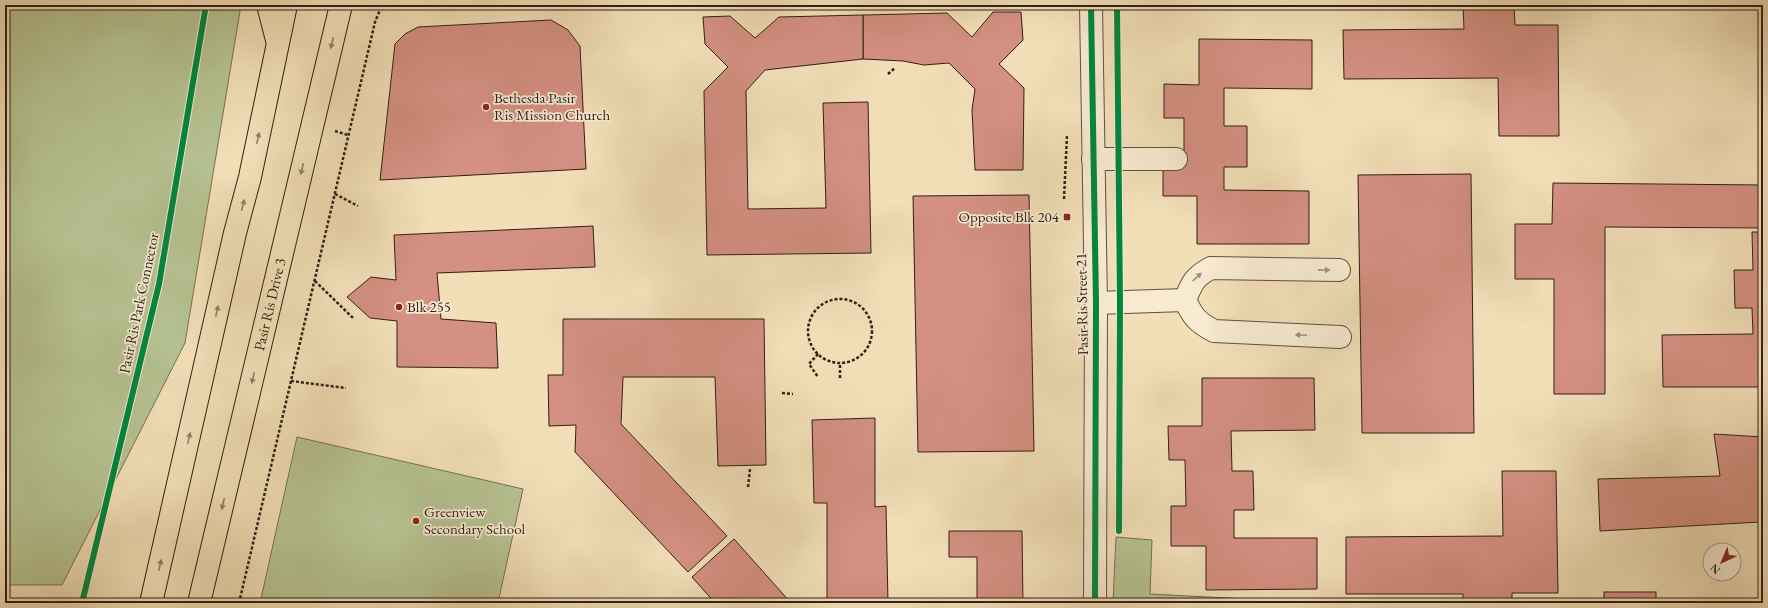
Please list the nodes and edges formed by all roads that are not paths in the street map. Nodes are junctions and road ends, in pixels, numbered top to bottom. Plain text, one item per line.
1 (268, 5) edge
2 (286, 5) edge
3 (1091, 5) edge
4 (342, 6) edge
5 (278, 43) junction
6 (1176, 159) dead end
7 (1093, 160) junction
8 (1339, 270) dead end
9 (1185, 300) junction
10 (1096, 302) junction
11 (1340, 337) dead end
12 (151, 603) edge
13 (199, 603) edge
14 (1095, 603) edge

1 - 5 main road
2 - 5 main road
3 - 7 street, Pasir Ris Street 21
4 -> 13 main road, Pasir Ris Drive 3
12 -> 5 main road
6 - 7 street
7 - 10 street, Pasir Ris Street 21
9 -> 8 street
9 - 10 street
11 -> 9 street
10 - 14 street, Pasir Ris Street 21

